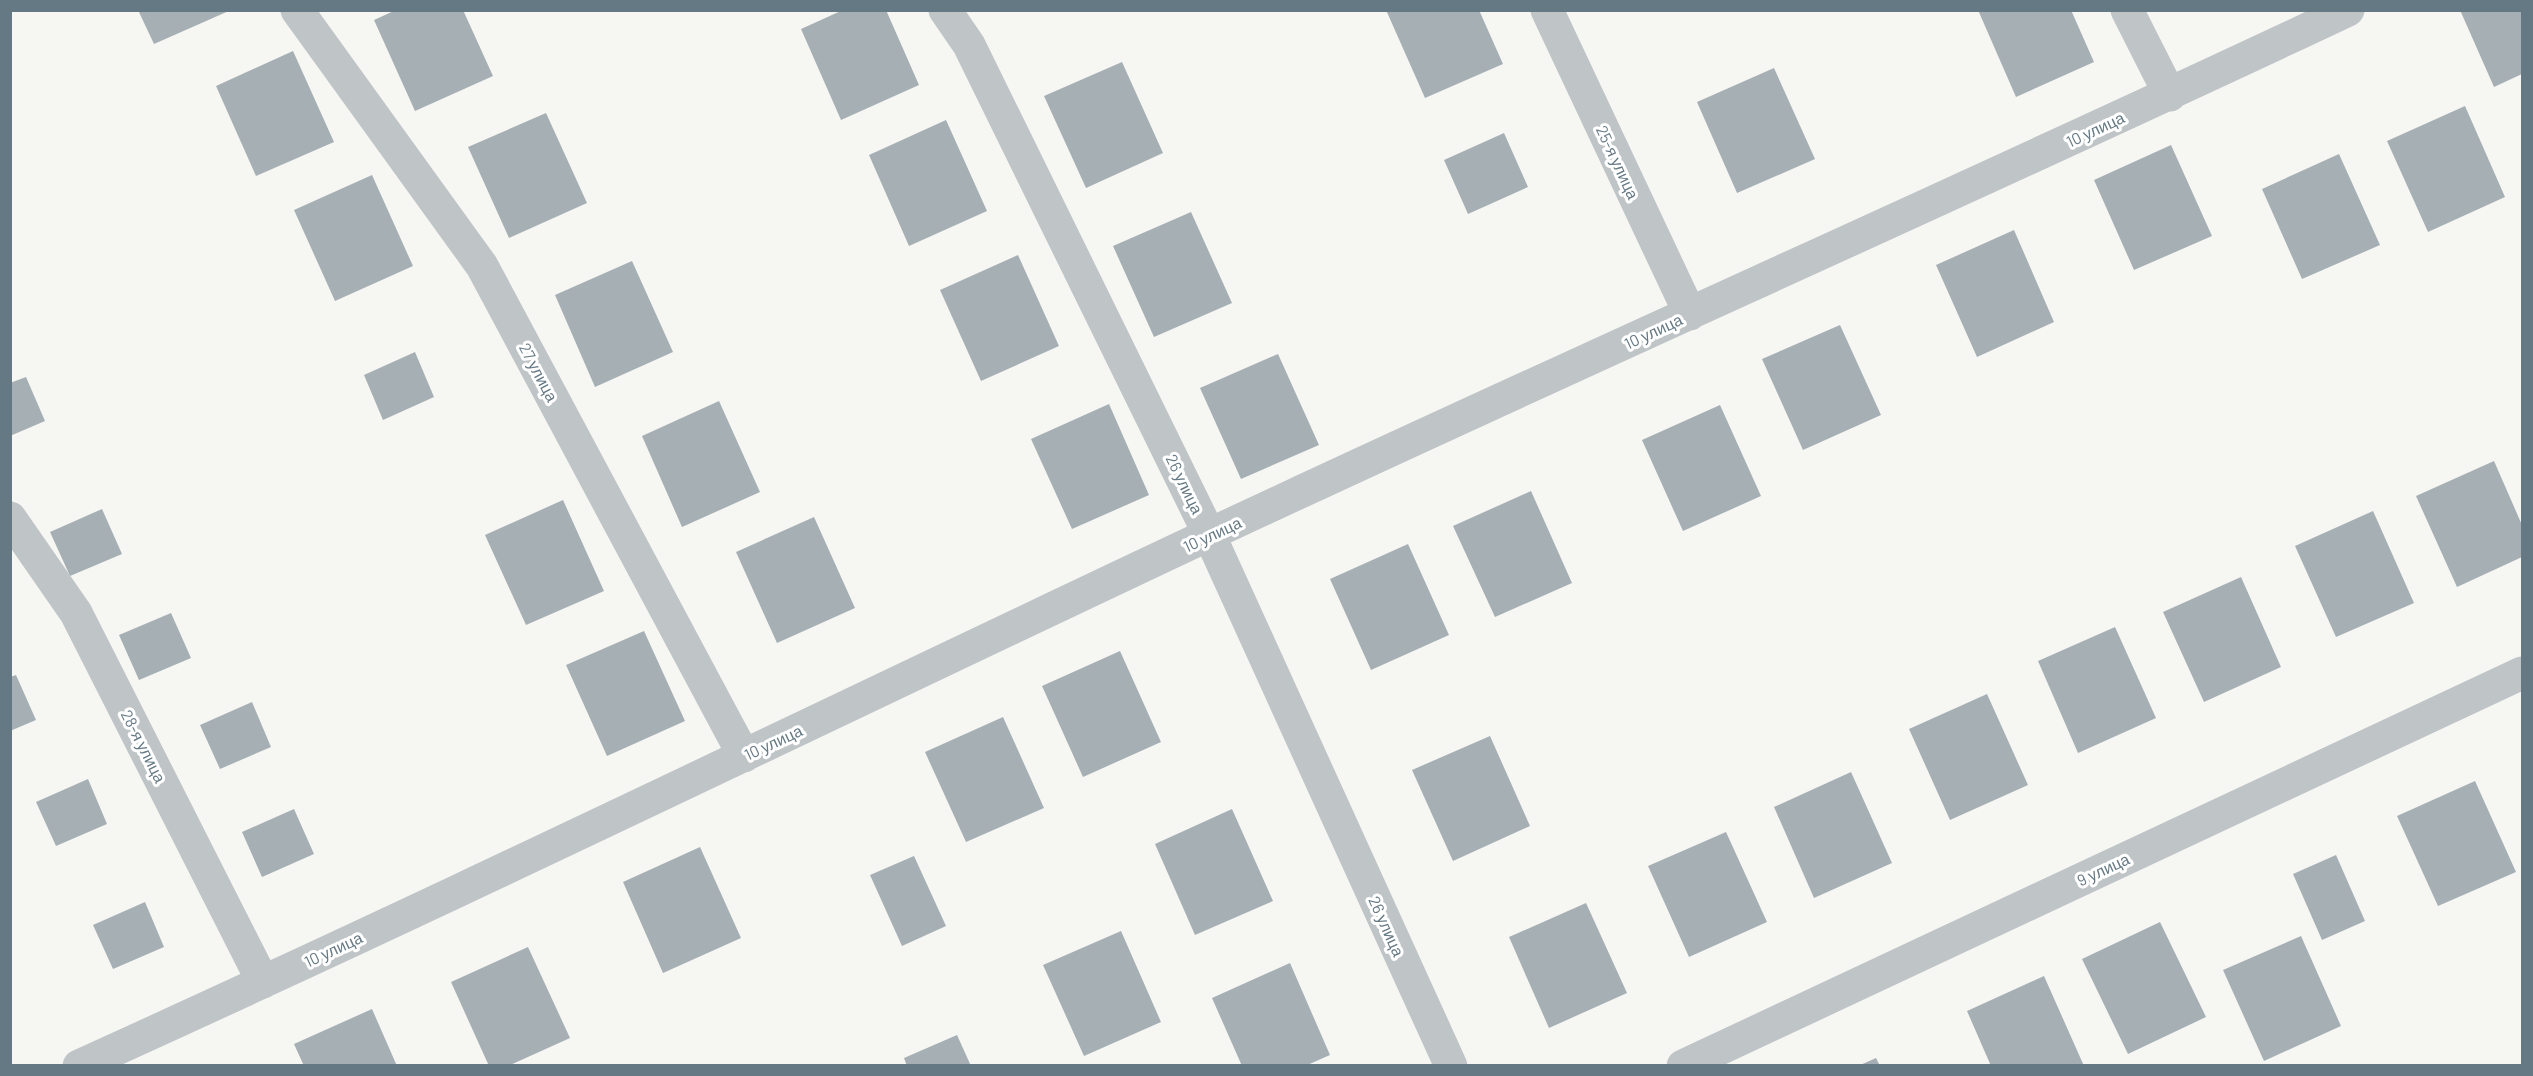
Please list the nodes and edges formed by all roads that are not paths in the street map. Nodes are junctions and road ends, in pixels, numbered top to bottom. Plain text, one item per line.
1 (297, 10) edge
2 (945, 10) edge
3 (1547, 10) edge
4 (2127, 10) edge
5 (2348, 10) edge
6 (2170, 94) junction
7 (1690, 314) junction
8 (10, 518) edge
9 (1209, 534) junction
10 (2523, 673) edge
11 (744, 756) junction
12 (263, 982) junction
13 (79, 1065) edge
14 (1450, 1065) edge
15 (1683, 1065) edge

1 - 11 street, 27 улица
2 - 9 street, 26 улица
3 - 7 street, 25-я улица
4 - 6 street
5 - 6 street, 10 улица
6 - 7 street, 10 улица
7 - 9 street, 10 улица
8 - 12 street, 28-я улица
9 - 11 street, 10 улица
9 - 14 street, 26 улица
10 - 15 street, 9 улица
11 - 12 street, 10 улица
12 - 13 street, 10 улица

